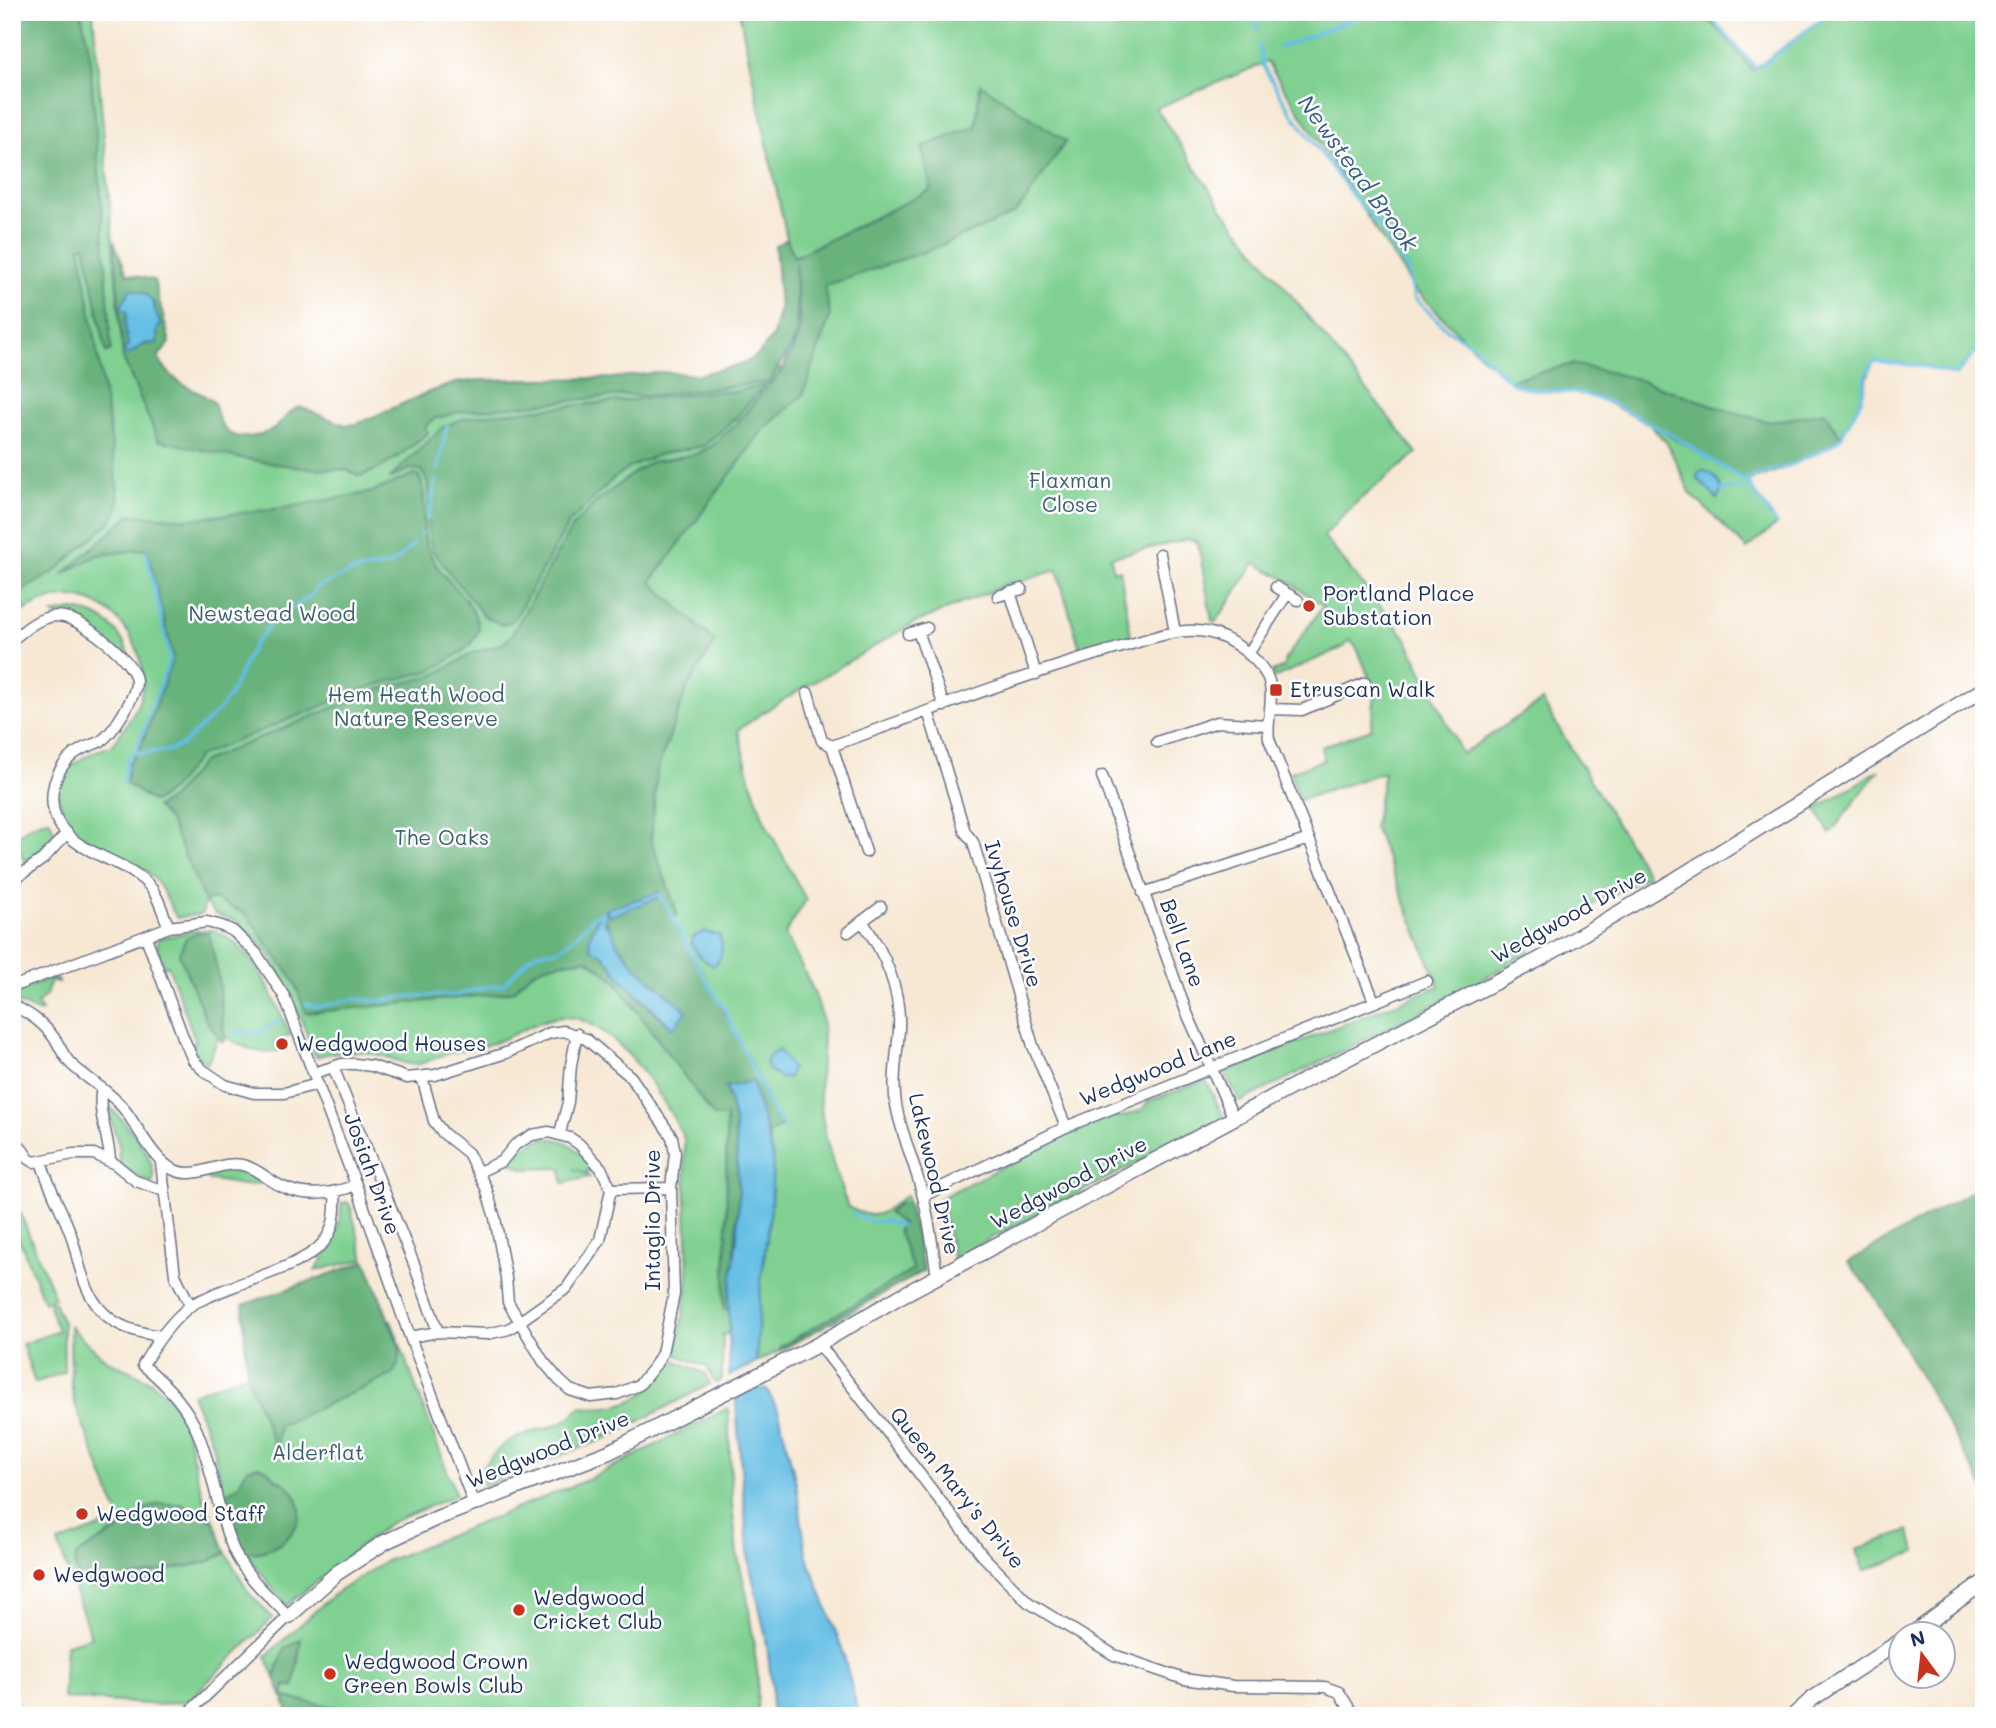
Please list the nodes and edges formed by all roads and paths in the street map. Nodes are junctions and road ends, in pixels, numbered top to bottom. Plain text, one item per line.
1 (1160, 554) dead end
2 (1276, 587) dead end
3 (998, 596) dead end
4 (918, 631) dead end
5 (1175, 632) junction
6 (12, 640) edge
7 (1248, 654) junction
8 (1036, 674) junction
9 (1363, 687) dead end
10 (1984, 689) edge
11 (808, 693) dead end
12 (944, 706) junction
13 (1270, 709) junction
14 (928, 711) junction
15 (1267, 725) junction
16 (1157, 742) dead end
17 (832, 746) junction
18 (1102, 776) dead end
19 (67, 833) junction
20 (1309, 839) junction
21 (866, 852) dead end
22 (12, 881) edge
23 (1143, 893) junction
24 (881, 907) dead end
25 (862, 921) junction
26 (169, 928) junction
27 (848, 932) dead end
28 (146, 937) junction
29 (1427, 981) dead end
30 (12, 987) edge
31 (1411, 987) junction
32 (1415, 999) dead end
33 (1374, 1001) junction
34 (12, 1005) edge
35 (578, 1034) junction
36 (333, 1066) junction
37 (1211, 1069) junction
38 (422, 1077) junction
39 (316, 1078) junction
40 (102, 1088) junction
41 (1234, 1119) junction
42 (1066, 1127) junction
43 (560, 1133) junction
44 (12, 1135) edge
45 (41, 1161) junction
46 (110, 1162) junction
47 (161, 1163) junction
48 (479, 1172) junction
49 (356, 1185) junction
50 (671, 1188) junction
51 (611, 1189) junction
52 (164, 1191) junction
53 (335, 1192) junction
54 (923, 1196) junction
55 (937, 1276) junction
56 (190, 1305) junction
57 (519, 1323) junction
58 (438, 1332) junction
59 (162, 1336) junction
60 (410, 1337) junction
61 (819, 1344) junction
62 (474, 1504) junction
63 (1984, 1582) edge
64 (289, 1616) junction
65 (1930, 1620) edge
66 (1888, 1649) edge
67 (185, 1716) edge
68 (1354, 1716) edge
69 (1793, 1716) edge

1 - 5 street
2 - 7 street
3 - 8 street
4 - 12 street
5 - 7 street
5 - 8 street
6 - 19 street
7 - 13 street
8 - 12 street
9 - 13 street
10 - 41 street, Wedgwood Drive
11 - 17 street
12 - 14 street
13 - 15 street
14 - 17 street
14 - 42 street, Ivyhouse Drive
15 - 16 street
15 - 20 street
17 - 21 street
18 - 23 street, Bell Lane
19 - 22 street
19 - 26 street
20 - 23 street
20 - 33 street
23 - 37 street, Bell Lane
24 - 25 street
25 - 27 street
25 - 54 street, Lakewood Drive
26 - 28 street, Josiah Drive
26 - 39 street, Josiah Drive
28 - 30 street, Josiah Drive
28 - 39 street
29 - 31 street, Wedgwood Lane
31 - 32 street
31 - 33 street, Wedgwood Lane
33 - 37 street, Wedgwood Lane
34 - 40 street
35 - 38 street
35 - 43 street
35 - 50 street, Intaglio Drive
36 - 38 street
36 - 39 street
36 - 58 street
37 - 41 street, Bell Lane
37 - 42 street, Wedgwood Lane
38 - 48 street, Intaglio Drive
39 - 49 street, Josiah Drive
40 - 46 street
40 - 47 street
41 - 55 street, Wedgwood Drive
42 - 54 street, Wedgwood Lane
43 - 48 street
43 - 51 street
44 - 45 street
45 - 46 street
45 - 59 street
46 - 52 street
47 - 52 street
47 - 53 street
48 - 57 street, Intaglio Drive
49 - 53 street
49 - 60 street, Josiah Drive
50 - 51 street
50 - 57 street, Intaglio Drive
51 - 57 street
52 - 56 street
53 - 56 street
54 - 55 street, Lakewood Drive
55 - 61 street, Wedgwood Drive
56 - 59 street
57 - 58 street
58 - 60 street
59 - 64 street
60 - 62 street, Josiah Drive
61 - 62 street, Wedgwood Drive
61 - 68 street, Queen Mary's Drive
62 - 64 street, Wedgwood Drive
63 - 65 street
64 - 67 street, Wedgwood Drive
66 - 69 street

